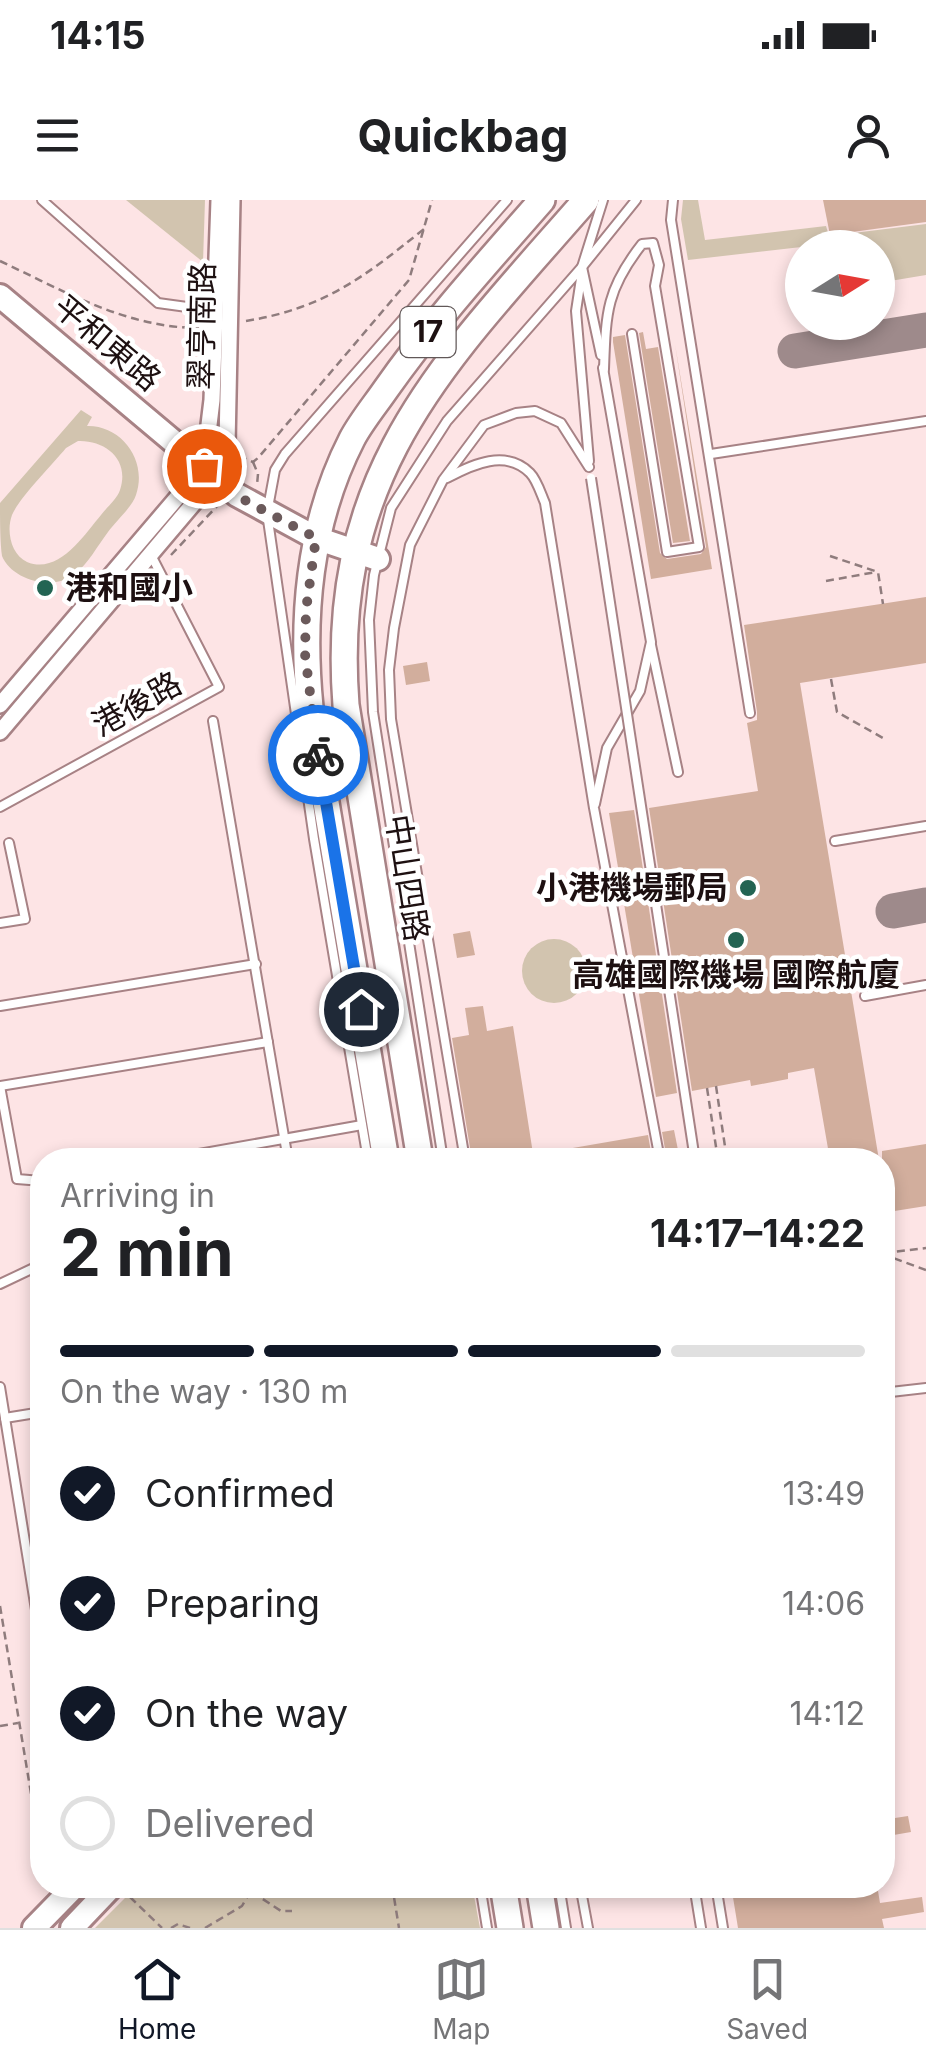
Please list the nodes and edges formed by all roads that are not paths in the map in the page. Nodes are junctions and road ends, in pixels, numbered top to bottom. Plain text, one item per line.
1 (42, 200) edge
2 (219, 200) edge
3 (232, 200) edge
4 (507, 200) edge
5 (542, 200) edge
6 (586, 200) edge
7 (603, 200) edge
8 (636, 200) edge
9 (673, 200) edge
10 (582, 267) junction
11 (0, 296) edge
12 (216, 311) junction
13 (632, 334) dead end
14 (604, 370) junction
15 (926, 421) edge
16 (711, 454) junction
17 (589, 466) junction
18 (210, 472) junction
19 (443, 480) junction
20 (259, 509) junction
21 (316, 538) junction
22 (366, 555) junction
23 (154, 562) junction
24 (651, 642) junction
25 (0, 705) edge
26 (750, 714) dead end
27 (213, 721) dead end
28 (0, 732) edge
29 (678, 772) dead end
30 (0, 807) edge
31 (594, 808) junction
32 (926, 826) edge
33 (835, 841) dead end
34 (10, 842) dead end
35 (0, 923) edge
36 (256, 964) junction
37 (926, 985) edge
38 (865, 996) dead end
39 (0, 1006) edge
40 (268, 1042) junction
41 (0, 1086) edge
42 (362, 1125) junction
43 (284, 1139) junction
44 (233, 1148) edge
45 (286, 1148) edge
46 (366, 1148) edge
47 (384, 1148) edge
48 (418, 1148) edge
49 (440, 1148) edge
50 (462, 1148) edge
51 (658, 1148) edge
52 (693, 1148) edge
53 (30, 1180) edge
54 (30, 1270) edge
55 (0, 1284) edge
56 (0, 1388) edge
57 (926, 1388) edge
58 (895, 1392) edge
59 (30, 1414) edge
60 (5, 1418) junction
61 (30, 1573) edge
62 (63, 1898) edge
63 (111, 1898) edge
64 (482, 1898) edge
65 (505, 1898) edge
66 (541, 1898) edge
67 (560, 1898) edge
68 (582, 1898) edge
69 (696, 1898) edge
70 (718, 1898) edge
71 (34, 1928) edge
72 (72, 1928) edge
73 (487, 1928) edge
74 (510, 1928) edge
75 (546, 1928) edge
76 (566, 1928) edge
77 (588, 1928) edge
78 (701, 1928) edge
79 (723, 1928) edge

1 - 12 lane
2 - 12 street, 翠亨南路
3 - 18 street, 翠亨南路
4 - 20 lane
5 - 21 main road, 中山四路 / 17
6 - 22 main road, 中山四路 / 17
7 - 10 lane
8 - 10 lane
9 - 16 lane
10 - 14 lane
10 - 17 lane
10 - 22 lane
11 - 18 street, 平和東路
12 - 18 street, 翠亨南路
13 - 14 lane
14 - 24 lane
15 - 16 lane
16 - 26 lane
17 - 19 lane
17 - 52 lane, bridge
18 - 20 street, 平和東路
18 - 23 street, 翠亨南路
18 - 25 street, 翠亨南路
19 - 31 lane
19 - 50 lane
20 - 21 street, 平和東路
20 - 42 lane
21 - 22 street, 平和東路
21 - 47 main road, 中山四路 / 17
22 - 48 main road, 中山四路 / 17
22 - 49 lane
23 - 28 street, 翠亨南路
23 - 30 lane, 港後路
24 - 29 lane
24 - 31 lane
27 - 36 lane
31 - 51 lane
32 - 33 lane
34 - 35 lane
36 - 39 lane
36 - 40 lane
37 - 38 lane
40 - 41 lane
40 - 43 lane
41 - 53 lane
42 - 43 lane
42 - 46 lane
43 - 44 lane
43 - 45 lane
54 - 55 lane
56 - 60 lane
57 - 58 lane
59 - 60 lane
60 - 61 lane
62 - 71 street
63 - 72 street
64 - 73 lane
65 - 74 main road
66 - 75 main road
67 - 76 lane
68 - 77 lane
69 - 78 lane
70 - 79 lane

